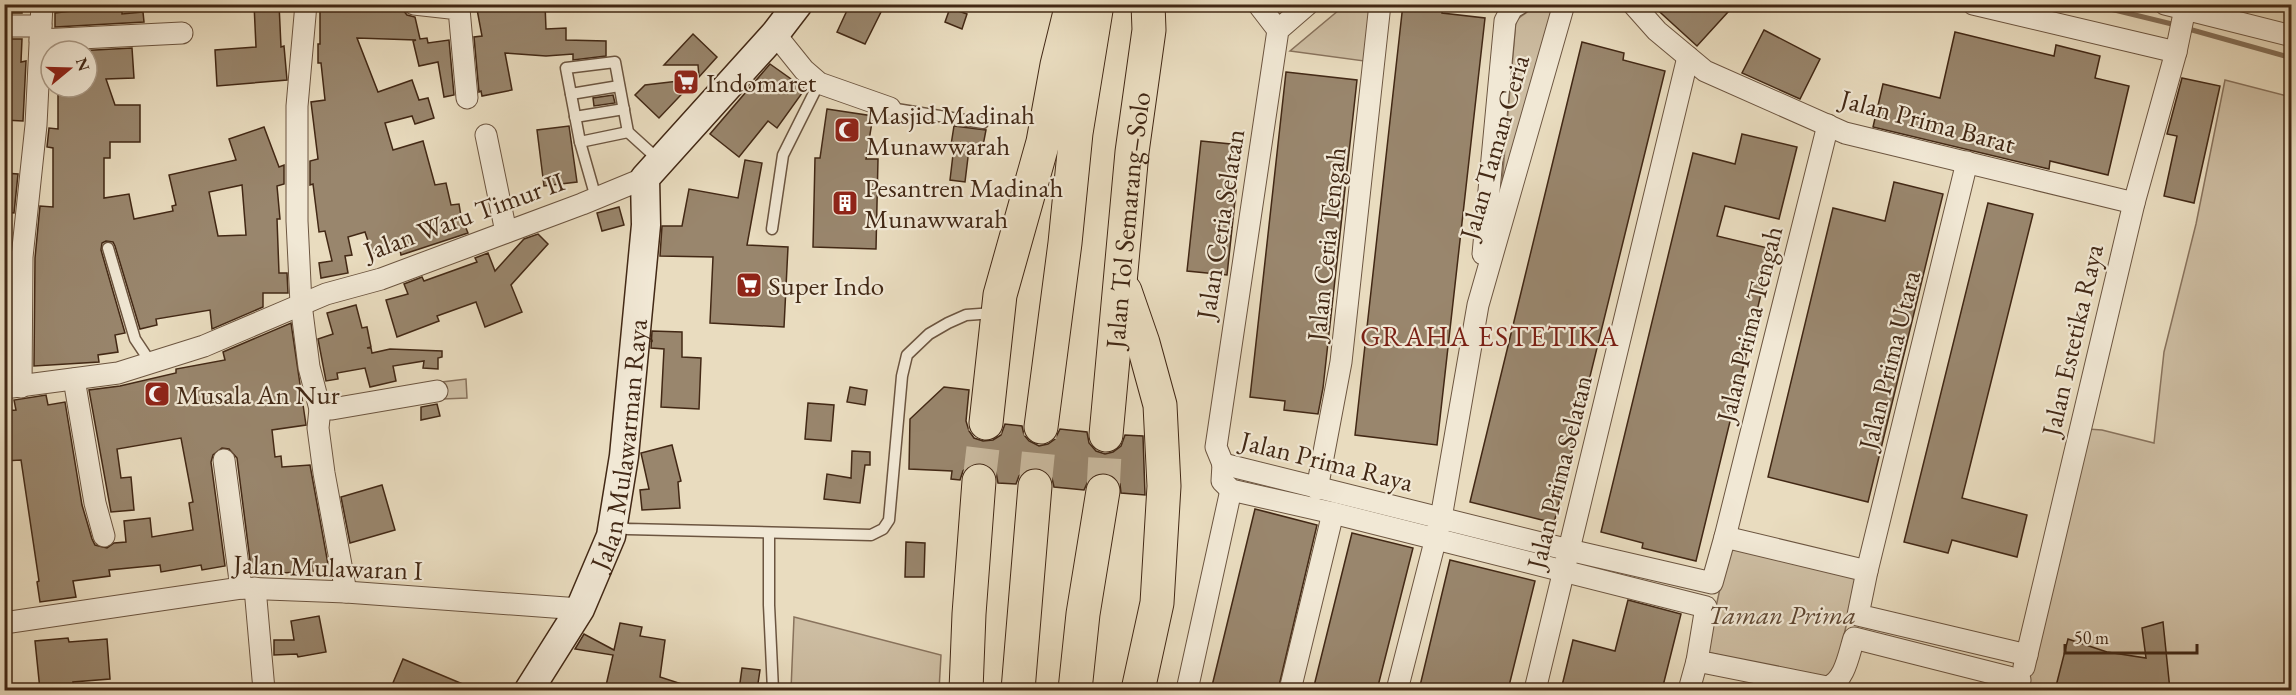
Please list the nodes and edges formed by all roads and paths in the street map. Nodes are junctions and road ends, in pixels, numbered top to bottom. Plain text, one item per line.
1 (42, 4) edge
2 (306, 4) edge
3 (414, 4) edge
4 (1072, 4) edge
5 (1096, 4) edge
6 (1148, 4) edge
7 (1258, 4) edge
8 (1308, 4) edge
9 (1380, 4) edge
10 (1519, 4) edge
11 (1564, 4) edge
12 (1633, 4) edge
13 (1972, 4) edge
14 (2180, 10) edge
15 (787, 15) edge
16 (4, 26) edge
17 (1278, 30) junction
18 (40, 33) junction
19 (182, 33) dead end
20 (2292, 36) edge
21 (2177, 48) junction
22 (1688, 57) junction
23 (819, 83) junction
24 (619, 86) junction
25 (571, 94) junction
26 (467, 98) dead end
27 (890, 108) joint
28 (624, 109) junction
29 (575, 117) junction
30 (983, 123) dead end
31 (1827, 125) junction
32 (628, 132) junction
33 (486, 135) dead end
34 (580, 142) junction
35 (1967, 162) junction
36 (652, 170) junction
37 (596, 198) junction
38 (2134, 203) junction
39 (772, 229) dead end
40 (506, 232) junction
41 (108, 248) dead end
42 (13, 257) edge
43 (1122, 280) junction
44 (302, 304) junction
45 (1478, 305) junction
46 (998, 313) junction
47 (152, 363) junction
48 (74, 379) junction
49 (13, 388) edge
50 (437, 391) dead end
51 (320, 409) junction
52 (986, 423) tunnel mouth
53 (1041, 427) tunnel mouth
54 (1106, 435) tunnel mouth
55 (224, 460) dead end
56 (1222, 464) junction
57 (980, 481) tunnel mouth
58 (1035, 486) tunnel mouth
59 (1317, 489) junction
60 (1231, 490) junction
61 (1103, 491) tunnel mouth
62 (1333, 513) junction
63 (1441, 518) junction
64 (612, 526) junction
65 (769, 533) junction
66 (104, 536) dead end
67 (1725, 537) junction
68 (1436, 539) junction
69 (1569, 550) junction
70 (1867, 571) junction
71 (1564, 572) junction
72 (1712, 583) junction
73 (248, 588) junction
74 (345, 592) junction
75 (1706, 607) junction
76 (580, 609) junction
77 (1858, 615) junction
78 (4, 623) edge
79 (1854, 638) junction
80 (2027, 655) junction
81 (1697, 661) junction
82 (2019, 688) edge
83 (264, 690) edge
84 (529, 690) edge
85 (774, 690) edge
86 (966, 690) edge
87 (1018, 690) edge
88 (1075, 690) edge
89 (1138, 690) edge
90 (1187, 690) edge
91 (1290, 690) edge
92 (1397, 690) edge
93 (1535, 690) edge
94 (1689, 690) edge

1 - 18 street
2 - 44 street
3 - 26 street
4 - 46 highway
5 - 53 highway
6 - 43 highway, Jalan Tol Semarang–Solo
7 - 17 street
8 - 17 street
9 - 59 street, Jalan Ceria Tengah
10 - 45 street, Jalan Taman Ceria
11 - 45 street, Jalan Taman Ceria
12 - 22 street, Jalan Prima Barat
13 - 21 street
14 - 20 street
14 - 21 street, Jalan Estetika Raya
15 - 23 street
15 - 36 main road
16 - 18 street
17 - 56 street, Jalan Ceria Selatan
18 - 19 street
18 - 42 street
21 - 38 street, Jalan Estetika Raya
22 - 31 street, Jalan Prima Barat
22 - 69 street, Jalan Prima Selatan
23 - 27 street
23 - 39 lane
24 - 25 lane
24 - 25 lane
24 - 28 lane
25 - 29 lane
27 - 30 lane
28 - 29 lane
28 - 32 lane
29 - 34 lane
31 - 35 street, Jalan Prima Barat
31 - 67 street, Jalan Prima Tengah
32 - 34 lane
32 - 36 lane
33 - 40 street
34 - 37 lane
35 - 38 street, Jalan Prima Barat
35 - 70 street, Jalan Prima Utara
36 - 37 street, Jalan Waru Timur II
36 - 64 main road, Jalan Mulawarman Raya
37 - 40 street, Jalan Waru Timur II
38 - 80 street, Jalan Estetika Raya
40 - 44 street, Jalan Waru Timur II
41 - 47 lane
42 - 49 street
43 - 54 highway, Jalan Tol Semarang–Solo
43 - 89 highway
44 - 47 street, Jalan Waru Timur II
44 - 51 street
45 - 63 street, Jalan Taman Ceria
46 - 52 highway
46 - 65 lane
47 - 48 street, Jalan Waru Timur II
48 - 49 street, Jalan Waru Timur II
48 - 66 street
50 - 51 street
51 - 74 street
55 - 73 street
56 - 59 street, Jalan Prima Raya
56 - 60 street, Jalan Prima Raya
57 - 86 highway
58 - 87 highway
59 - 63 street, Jalan Prima Raya
60 - 62 street, Jalan Prima Raya
60 - 90 street
61 - 88 highway
62 - 68 street, Jalan Prima Raya
62 - 91 street
63 - 68 street, Jalan Taman Ceria
63 - 69 street, Jalan Prima Raya
64 - 65 lane
64 - 76 main road, Jalan Mulawarman Raya
65 - 85 lane
67 - 70 street
67 - 72 street
68 - 71 street, Jalan Prima Raya
68 - 92 street, Jalan Taman Ceria
69 - 71 street, Jalan Prima Selatan
69 - 72 street, Jalan Prima Raya
70 - 77 street
71 - 75 street, Jalan Prima Raya
71 - 93 street, Jalan Prima Selatan
72 - 75 street
73 - 74 street, Jalan Mulawaran I
73 - 78 street, Jalan Mulawaran I
73 - 83 street
74 - 76 street, Jalan Mulawaran I
75 - 81 street
76 - 84 main road, Jalan Mulawarman Raya
77 - 79 street
77 - 80 street
79 - 81 street
79 - 82 street
80 - 82 street, Jalan Estetika Raya
81 - 94 street

